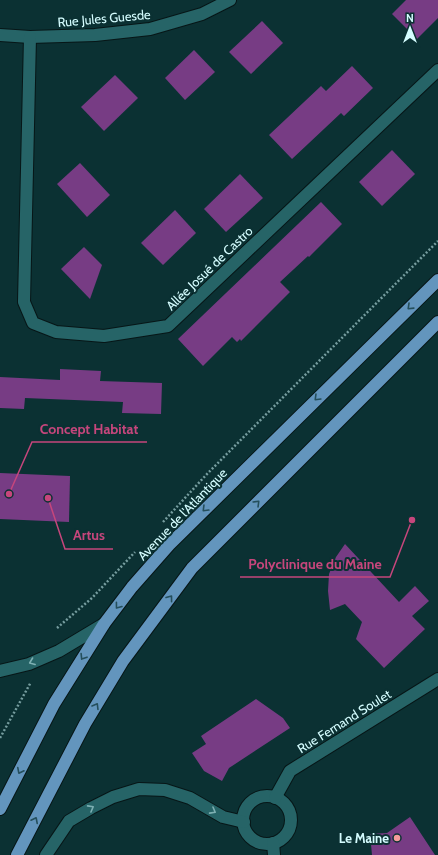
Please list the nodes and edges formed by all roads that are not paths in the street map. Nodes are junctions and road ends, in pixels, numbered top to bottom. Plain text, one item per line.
1 (230, 0) edge
2 (0, 36) edge
3 (30, 37) junction
4 (438, 70) edge
5 (438, 280) edge
6 (438, 322) edge
7 (104, 624) junction
8 (0, 671) edge
9 (438, 679) edge
10 (275, 798) junction
11 (1, 804) edge
12 (244, 822) junction
13 (274, 849) edge
14 (17, 855) edge
15 (46, 855) edge

1 - 3 street, Rue Jules Guesde
2 - 3 street, Rue Jules Guesde
3 - 4 street, Allée Josué de Castro
5 -> 7 main road, Avenue de l'Atlantique
14 -> 6 main road
7 -> 8 street
7 -> 11 main road, Avenue de l'Atlantique
9 - 10 street, Rue Fernand Soulet
10 - 12 street
10 - 13 street
12 - 13 street
15 -> 12 street

